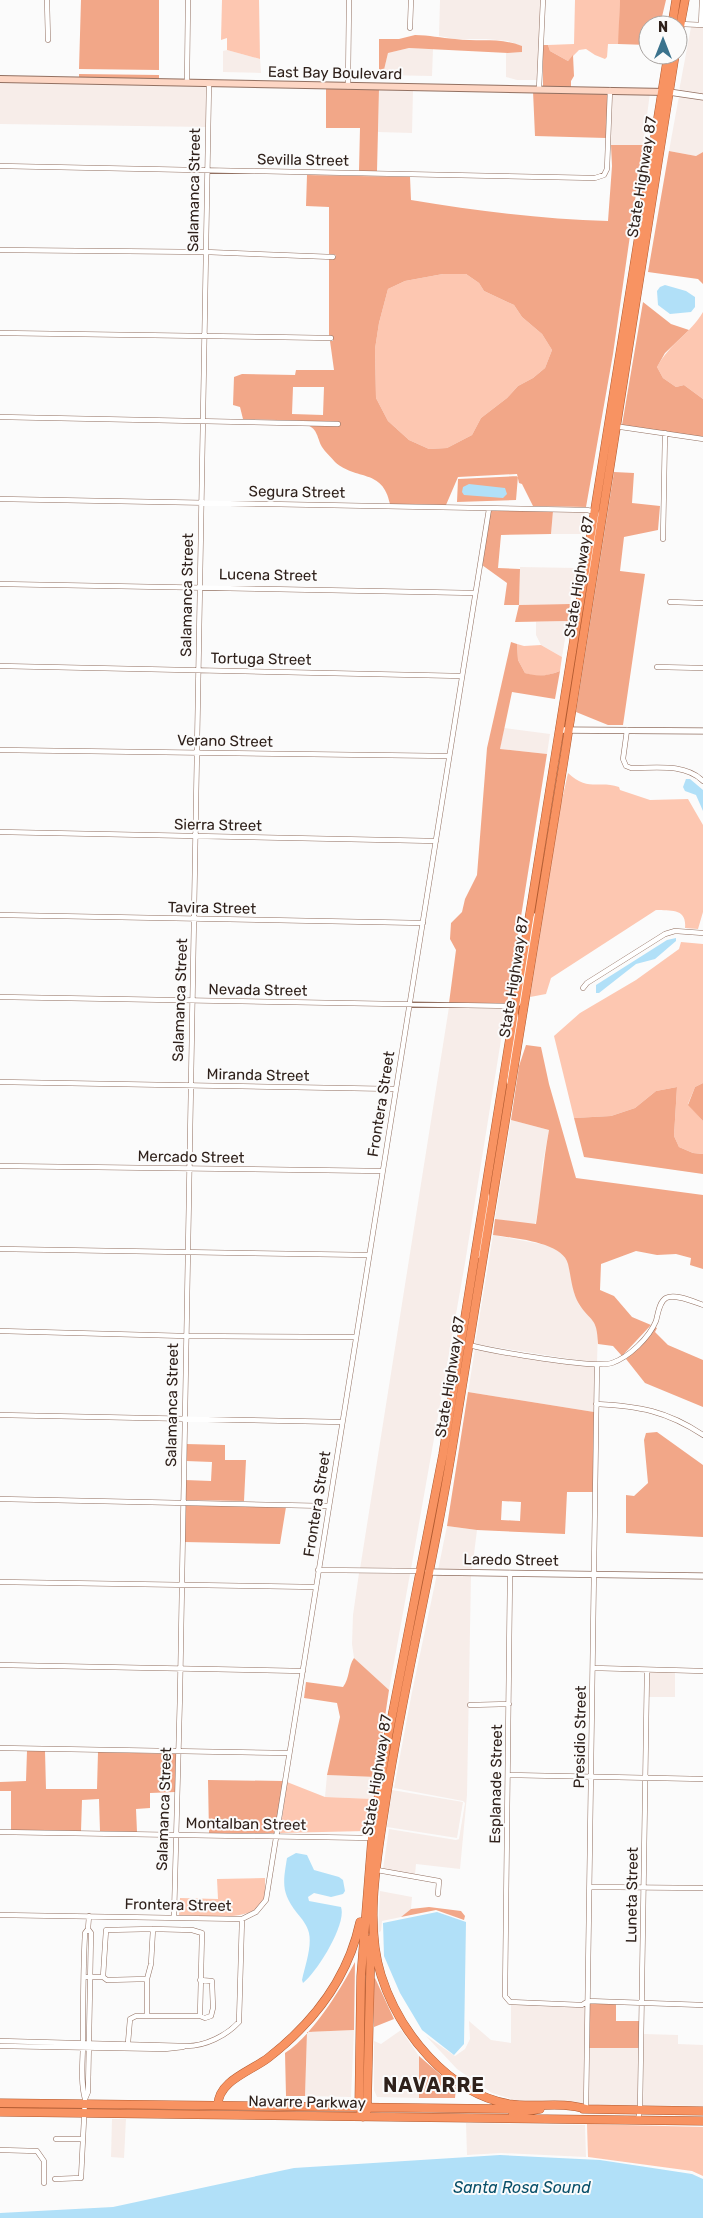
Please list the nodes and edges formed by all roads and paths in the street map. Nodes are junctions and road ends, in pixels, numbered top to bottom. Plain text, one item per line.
1 (47, 0) edge
2 (188, 0) edge
3 (349, 0) edge
4 (411, 0) edge
5 (542, 0) edge
6 (676, 0) edge
7 (685, 0) edge
8 (702, 0) edge
9 (676, 15) edge
10 (679, 15) edge
11 (688, 24) edge
12 (702, 25) edge
13 (410, 28) dead end
14 (48, 40) dead end
15 (667, 65) edge
16 (672, 65) edge
17 (0, 79) edge
18 (187, 82) junction
19 (209, 83) junction
20 (348, 86) junction
21 (540, 89) junction
22 (610, 90) junction
23 (665, 92) junction
24 (703, 98) edge
25 (0, 166) edge
26 (208, 170) junction
27 (0, 250) edge
28 (205, 252) junction
29 (334, 257) dead end
30 (0, 333) edge
31 (205, 338) junction
32 (331, 338) dead end
33 (0, 417) edge
34 (204, 420) junction
35 (338, 424) dead end
36 (612, 425) junction
37 (665, 433) junction
38 (703, 439) edge
39 (0, 499) edge
40 (201, 503) junction
41 (489, 509) junction
42 (594, 511) junction
43 (662, 539) dead end
44 (0, 584) edge
45 (200, 586) junction
46 (475, 593) junction
47 (589, 594) junction
48 (670, 602) dead end
49 (703, 603) edge
50 (0, 666) edge
51 (657, 667) dead end
52 (703, 668) edge
53 (199, 670) junction
54 (462, 676) junction
55 (559, 730) junction
56 (627, 730) junction
57 (568, 731) junction
58 (703, 731) edge
59 (0, 750) edge
60 (197, 753) junction
61 (449, 756) junction
62 (703, 781) edge
63 (0, 832) edge
64 (195, 837) junction
65 (436, 841) junction
66 (540, 905) junction
67 (0, 916) edge
68 (195, 920) junction
69 (423, 924) junction
70 (703, 933) edge
71 (583, 988) dead end
72 (0, 997) edge
73 (193, 1001) junction
74 (410, 1005) junction
75 (515, 1006) junction
76 (0, 1082) edge
77 (190, 1086) junction
78 (396, 1088) junction
79 (509, 1093) junction
80 (0, 1166) edge
81 (190, 1169) junction
82 (382, 1171) junction
83 (485, 1193) junction
84 (0, 1249) edge
85 (188, 1252) junction
86 (369, 1255) junction
87 (472, 1268) junction
88 (480, 1272) junction
89 (703, 1305) edge
90 (0, 1331) edge
91 (186, 1336) junction
92 (356, 1337) junction
93 (469, 1344) junction
94 (597, 1365) junction
95 (596, 1404) junction
96 (0, 1415) edge
97 (185, 1418) junction
98 (342, 1422) junction
99 (447, 1429) junction
100 (703, 1435) edge
101 (0, 1499) edge
102 (183, 1502) junction
103 (328, 1506) junction
104 (318, 1570) junction
105 (425, 1571) junction
106 (510, 1573) junction
107 (593, 1574) junction
108 (703, 1576) edge
109 (0, 1582) edge
110 (182, 1585) junction
111 (316, 1587) junction
112 (0, 1665) edge
113 (181, 1668) junction
114 (594, 1668) junction
115 (647, 1670) junction
116 (303, 1671) junction
117 (703, 1671) edge
118 (470, 1704) dead end
119 (509, 1704) junction
120 (0, 1748) edge
121 (179, 1752) junction
122 (289, 1753) junction
123 (508, 1776) junction
124 (592, 1776) junction
125 (646, 1778) junction
126 (703, 1779) edge
127 (0, 1832) edge
128 (176, 1835) junction
129 (277, 1837) junction
130 (372, 1838) junction
131 (377, 1870) junction
132 (590, 1887) junction
133 (644, 1888) junction
134 (703, 1888) edge
135 (367, 1893) junction
136 (438, 1894) dead end
137 (374, 1902) junction
138 (0, 1915) edge
139 (89, 1916) junction
140 (174, 1917) junction
141 (242, 1919) junction
142 (88, 1929) junction
143 (153, 1929) junction
144 (84, 1977) junction
145 (90, 1977) junction
146 (104, 1977) junction
147 (147, 1979) junction
148 (200, 1980) junction
149 (588, 2001) junction
150 (643, 2003) junction
151 (703, 2005) edge
152 (361, 2013) junction
153 (147, 2016) junction
154 (200, 2016) junction
155 (0, 2041) edge
156 (83, 2042) junction
157 (128, 2044) junction
158 (89, 2045) junction
159 (0, 2046) edge
160 (187, 2046) junction
161 (368, 2049) junction
162 (85, 2101) junction
163 (2, 2103) edge
164 (200, 2105) junction
165 (218, 2105) junction
166 (359, 2106) junction
167 (368, 2107) junction
168 (540, 2109) junction
169 (586, 2109) junction
170 (640, 2110) junction
171 (703, 2111) edge
172 (0, 2112) edge
173 (84, 2113) junction
174 (125, 2114) junction
175 (363, 2117) junction
176 (473, 2118) junction
177 (638, 2120) junction
178 (703, 2121) edge
179 (56, 2139) dead end
180 (83, 2140) junction
181 (0, 2150) edge
182 (55, 2179) dead end
183 (44, 2183) dead end

1 - 14 street
2 - 18 street
3 - 20 street
4 - 13 street
5 - 21 street
6 - 9 highway
7 - 10 highway
8 - 12 street
11 - 12 street
15 - 23 highway
16 - 23 highway, State Highway 87
17 - 18 main road, East Bay Boulevard
18 - 19 main road, East Bay Boulevard
19 - 20 main road, East Bay Boulevard
19 - 26 street, Salamanca Street
20 - 21 main road, East Bay Boulevard
21 - 22 main road, East Bay Boulevard
22 - 23 main road, East Bay Boulevard
22 - 26 street, Sevilla Street
23 - 24 street
23 - 36 highway, State Highway 87
25 - 26 street, Sevilla Street
26 - 28 street, Salamanca Street
27 - 28 street
28 - 29 street
28 - 31 street, Salamanca Street
30 - 31 street
31 - 32 street
31 - 34 street, Salamanca Street
33 - 34 street
34 - 35 street
34 - 40 street, Salamanca Street
36 - 37 street
36 - 42 highway
36 - 47 highway, State Highway 87
37 - 38 street
37 - 43 street
39 - 40 street, Segura Street
40 - 41 street, Segura Street
40 - 45 street, Salamanca Street
41 - 42 street, Segura Street
41 - 46 street, Frontera Street
42 - 47 street
42 - 55 highway
44 - 45 street, Lucena Street
45 - 46 street, Lucena Street
45 - 53 street, Salamanca Street
46 - 54 street, Frontera Street
47 - 57 highway, State Highway 87
48 - 49 street
50 - 53 street, Tortuga Street
51 - 52 street
53 - 54 street, Tortuga Street
53 - 60 street, Salamanca Street
54 - 61 street, Frontera Street
55 - 57 street
55 - 75 highway
56 - 57 street
56 - 58 street
56 - 62 street
57 - 66 highway, State Highway 87
59 - 60 street, Verano Street
60 - 61 street, Verano Street
60 - 64 street, Salamanca Street
61 - 65 street, Frontera Street
63 - 64 street, Sierra Street
64 - 65 street, Sierra Street
64 - 68 street, Salamanca Street
65 - 69 street, Frontera Street
66 - 75 street
66 - 79 highway, State Highway 87
67 - 68 street, Tavira Street
68 - 69 street, Tavira Street
68 - 73 street, Salamanca Street
69 - 74 street, Frontera Street
70 - 71 street
72 - 73 street, Nevada Street
73 - 74 street, Nevada Street
73 - 77 street, Salamanca Street
74 - 75 street, Nevada Street
74 - 78 street, Frontera Street
75 - 79 street
75 - 83 highway
76 - 77 street, Miranda Street
77 - 78 street, Miranda Street
77 - 81 street, Salamanca Street
78 - 82 street, Frontera Street
79 - 88 highway, State Highway 87
80 - 81 street, Mercado Street
81 - 82 street, Mercado Street
81 - 85 street, Salamanca Street
82 - 86 street, Frontera Street
83 - 87 highway
83 - 88 street
84 - 85 street
85 - 86 street
85 - 91 street, Salamanca Street
86 - 92 street, Frontera Street
87 - 93 street
87 - 99 highway
88 - 93 highway, State Highway 87
89 - 94 street
90 - 91 street
91 - 92 street
91 - 97 street, Salamanca Street
92 - 98 street, Frontera Street
93 - 94 street
93 - 99 street
93 - 105 highway, State Highway 87
94 - 95 street, Presidio Street
95 - 100 street
95 - 107 street, Presidio Street
96 - 97 street
97 - 98 street
97 - 102 street, Salamanca Street
98 - 103 street, Frontera Street
99 - 105 highway
101 - 102 street
102 - 103 street
102 - 110 street, Salamanca Street
103 - 104 street, Frontera Street
104 - 105 street, Laredo Street
104 - 111 street, Frontera Street
105 - 106 street, Laredo Street
105 - 130 highway
105 - 131 highway, State Highway 87
106 - 107 street, Laredo Street
106 - 119 street, Esplanade Street
107 - 108 street, Laredo Street
107 - 114 street, Presidio Street
109 - 110 street
110 - 111 street
110 - 113 street, Salamanca Street
111 - 116 street, Frontera Street
112 - 113 street
113 - 116 street
113 - 121 street, Salamanca Street
114 - 115 street
114 - 124 street, Presidio Street
115 - 117 street
115 - 125 street, Luneta Street
116 - 122 street, Frontera Street
118 - 119 street
119 - 123 street, Esplanade Street
120 - 121 street
121 - 122 street
121 - 128 street, Salamanca Street
122 - 129 street, Frontera Street
123 - 124 street
123 - 149 street, Esplanade Street
124 - 125 street
124 - 132 street, Presidio Street
125 - 126 street
125 - 133 street, Luneta Street
127 - 128 street, Montalban Street
128 - 129 street, Montalban Street
128 - 140 street, Salamanca Street
129 - 130 street, Montalban Street
129 - 141 street, Frontera Street
130 - 135 highway
131 - 136 street
131 - 137 highway, State Highway 87
132 - 133 street
132 - 149 street, Presidio Street
133 - 134 street
133 - 150 street, Luneta Street
135 - 152 highway
135 - 165 highway
137 - 161 highway
137 - 169 highway
138 - 139 street, Frontera Street
139 - 140 street, Frontera Street
139 - 142 street
140 - 141 street, Frontera Street
141 - 160 street
142 - 144 street
142 - 145 street
143 - 146 street
143 - 147 street
143 - 148 street
144 - 145 street
144 - 156 street
145 - 146 street
145 - 158 street
146 - 147 street
147 - 153 street
148 - 154 street
148 - 154 street
149 - 150 street
149 - 169 street, Presidio Street
150 - 151 street
150 - 170 street, Luneta Street
152 - 161 highway
152 - 166 highway
153 - 154 street
153 - 157 street
155 - 156 street
156 - 158 street
156 - 159 street
156 - 162 street
157 - 158 street
157 - 160 street
158 - 160 street
158 - 162 street
161 - 167 highway
162 - 163 highway, Navarre Parkway
162 - 164 highway, Navarre Parkway
162 - 173 street
164 - 165 highway, Navarre Parkway
164 - 174 highway
165 - 166 highway, Navarre Parkway
166 - 167 highway, Navarre Parkway
166 - 175 highway
167 - 168 highway, Navarre Parkway
167 - 175 highway
168 - 169 highway, Navarre Parkway
168 - 176 highway
169 - 170 highway, Navarre Parkway
170 - 171 highway, Navarre Parkway
170 - 177 street, Luneta Street
172 - 173 highway, Navarre Parkway
173 - 174 highway, Navarre Parkway
173 - 180 street
174 - 175 highway, Navarre Parkway
175 - 176 highway, Navarre Parkway
176 - 177 highway, Navarre Parkway
177 - 178 highway, Navarre Parkway
179 - 180 street
180 - 182 street
181 - 183 street

